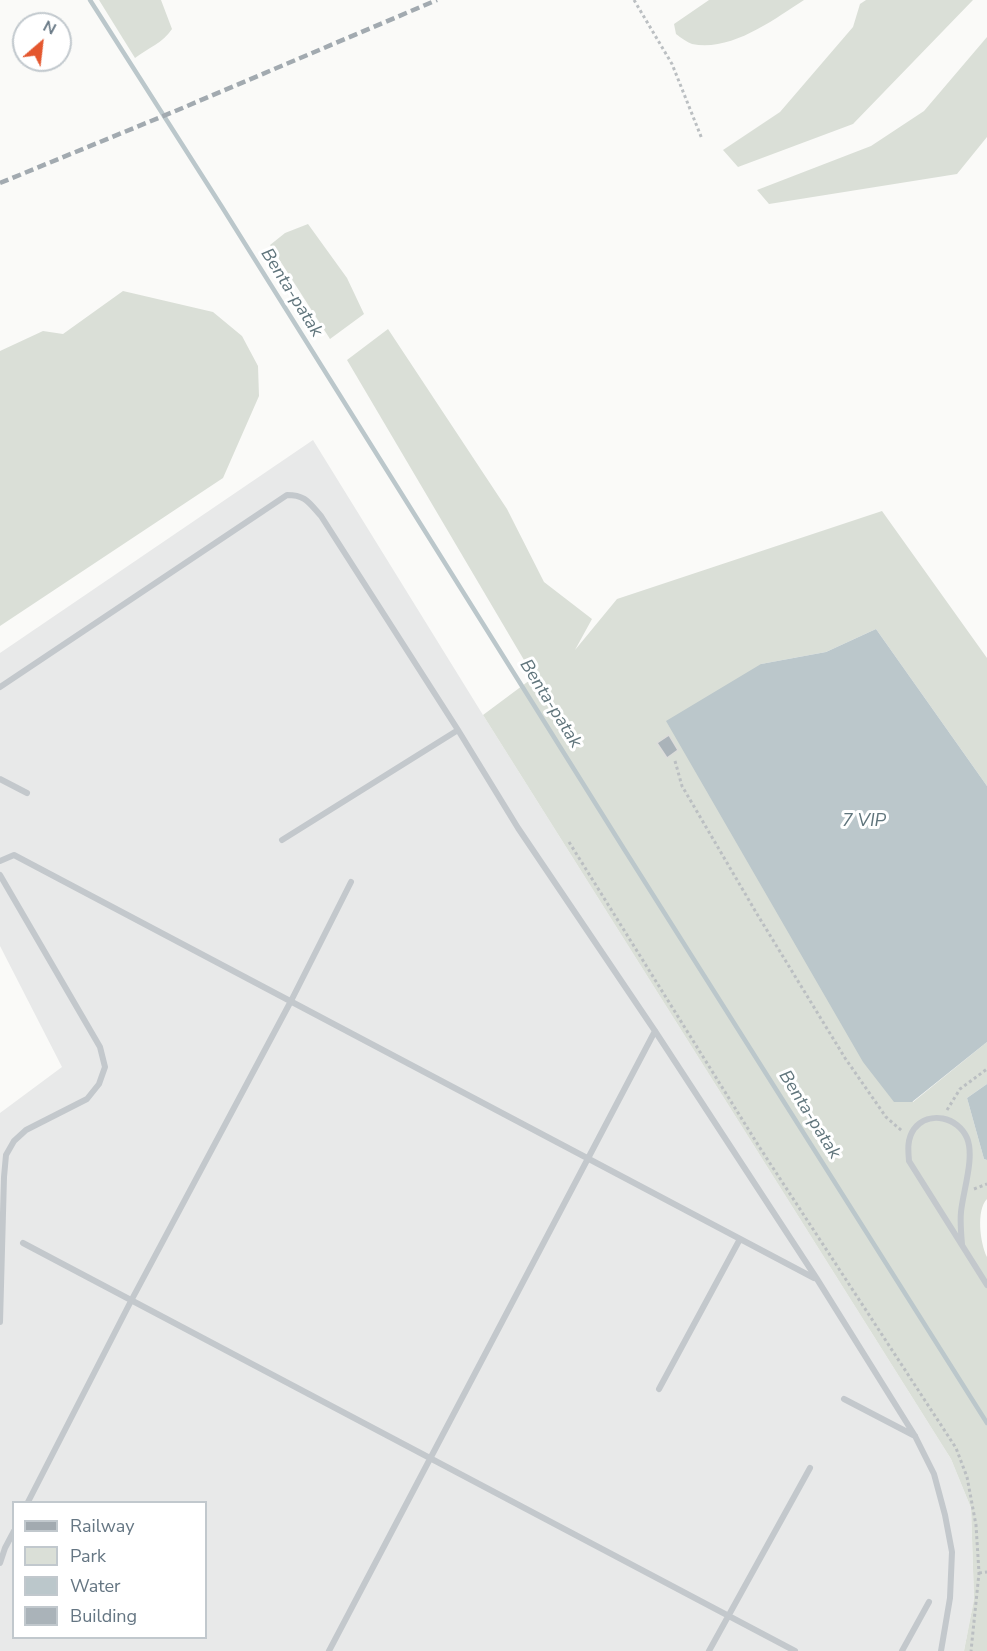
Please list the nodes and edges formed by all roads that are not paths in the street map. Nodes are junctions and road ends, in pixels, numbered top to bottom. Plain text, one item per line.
1 (0, 687) edge
2 (458, 730) junction
3 (0, 779) edge
4 (27, 793) dead end
5 (282, 840) dead end
6 (0, 861) edge
7 (0, 875) edge
8 (351, 882) dead end
9 (291, 1001) junction
10 (655, 1031) junction
11 (588, 1159) junction
12 (740, 1239) junction
13 (23, 1243) dead end
14 (962, 1244) junction
15 (817, 1279) junction
16 (987, 1285) edge
17 (131, 1301) junction
18 (0, 1322) edge
19 (659, 1389) dead end
20 (844, 1399) dead end
21 (915, 1436) junction
22 (431, 1460) junction
23 (810, 1468) dead end
24 (29, 1501) edge
25 (12, 1535) edge
26 (0, 1563) edge
27 (929, 1602) dead end
28 (728, 1617) junction
29 (329, 1651) edge
30 (709, 1651) edge
31 (795, 1651) edge
32 (902, 1651) edge
33 (941, 1651) edge

1 - 2 lane
2 - 5 lane
2 - 10 lane
3 - 4 lane
6 - 9 lane
7 - 18 lane
8 - 9 lane
9 - 11 lane
9 - 17 lane
10 - 11 lane
10 - 15 lane
11 - 12 lane
11 - 22 lane
12 - 15 lane
12 - 19 lane
13 - 17 lane
14 - 14 lane
14 - 16 lane
15 - 21 lane
17 - 22 lane
17 - 24 lane
20 - 21 lane
21 - 33 lane
22 - 28 lane
22 - 29 lane
23 - 28 lane
25 - 26 lane
27 - 32 lane
28 - 30 lane
28 - 31 lane

